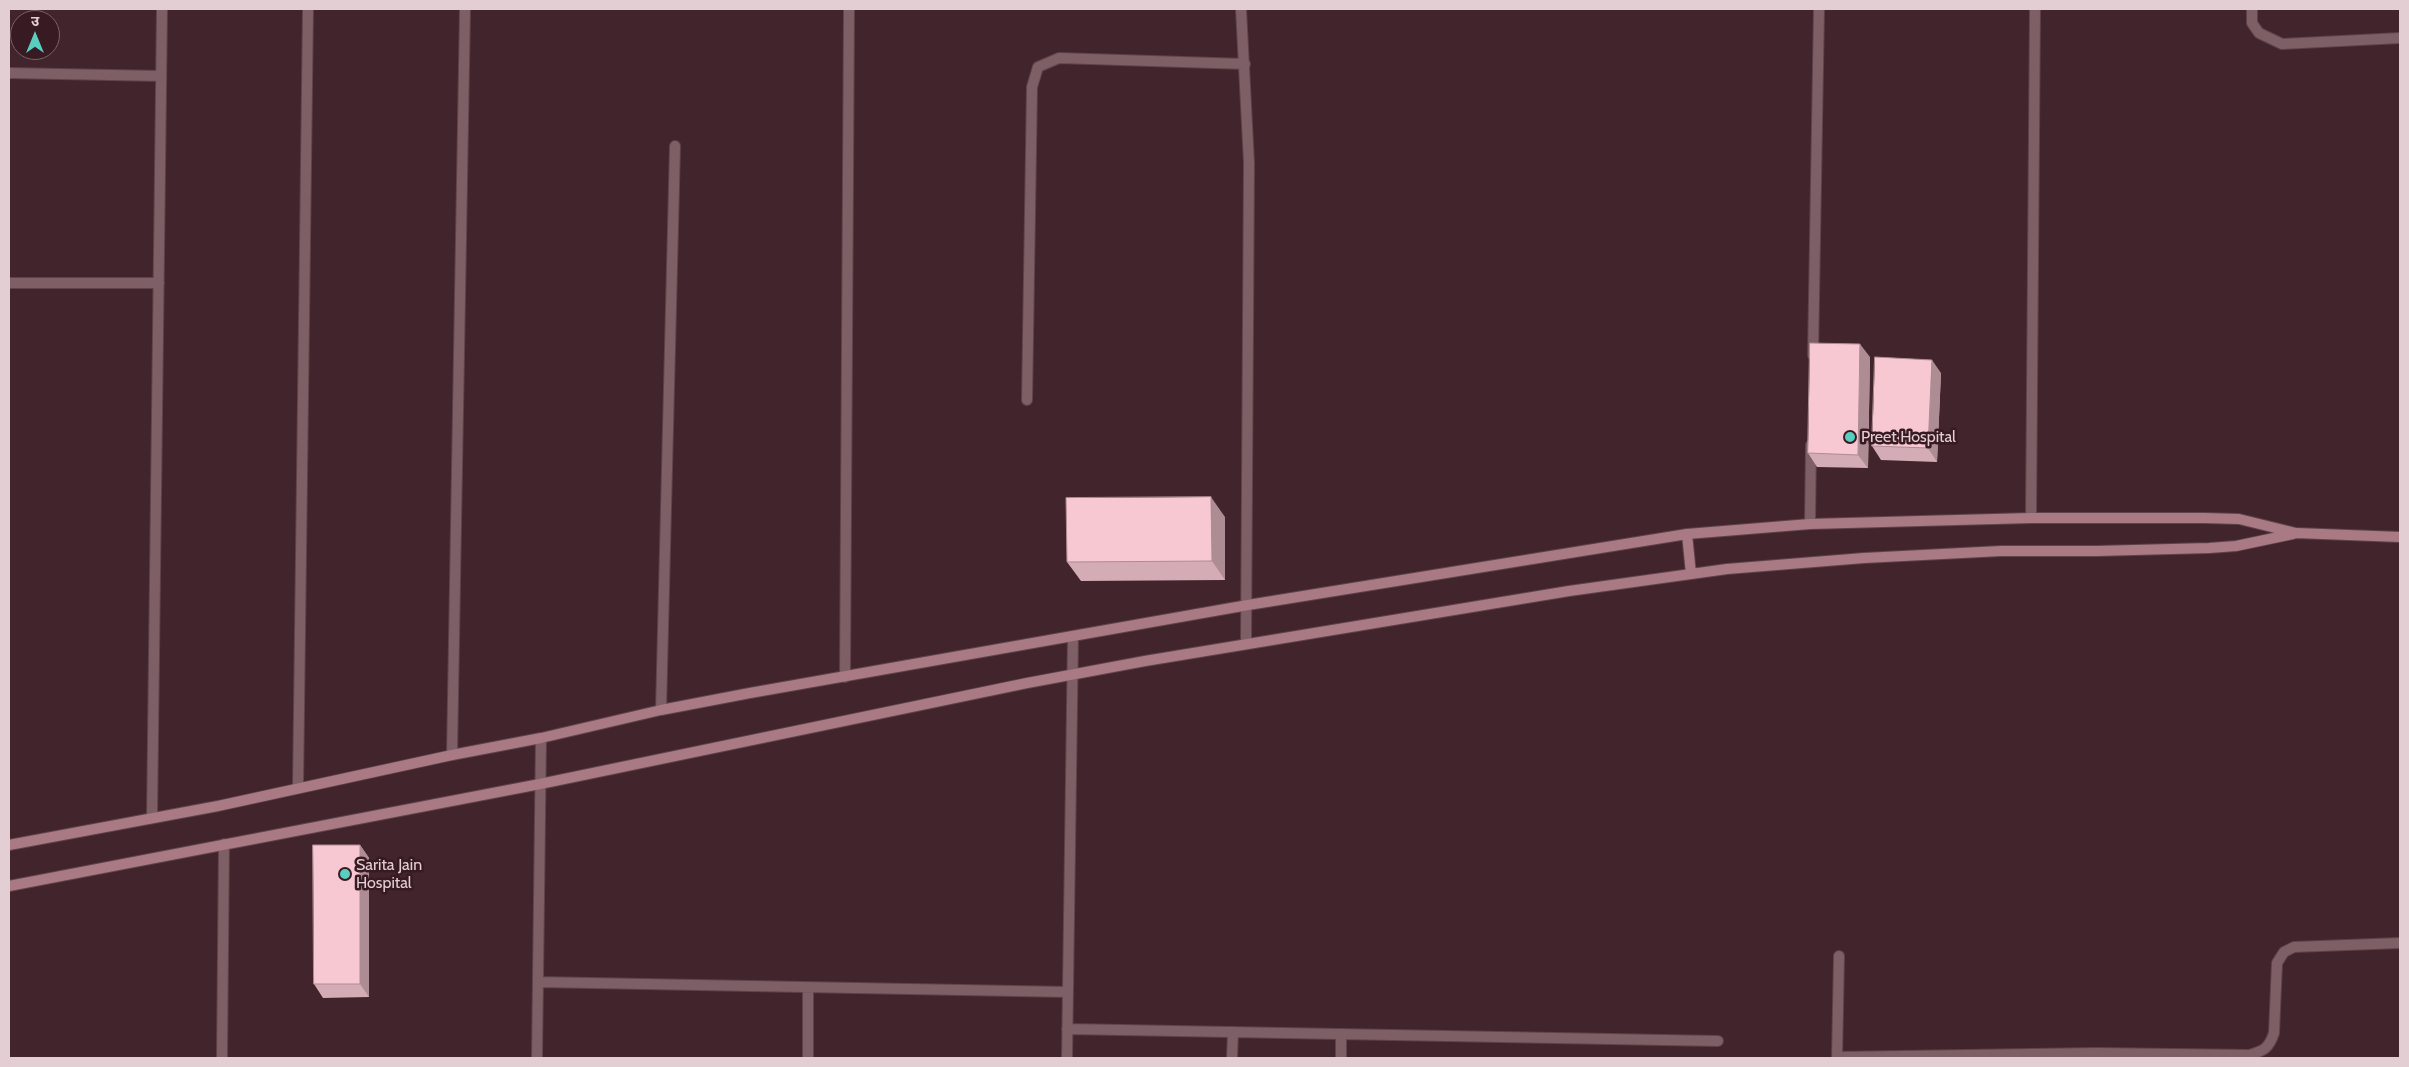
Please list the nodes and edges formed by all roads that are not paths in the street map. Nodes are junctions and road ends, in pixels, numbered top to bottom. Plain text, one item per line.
1 (162, 9) edge
2 (308, 9) edge
3 (465, 9) edge
4 (849, 9) edge
5 (1241, 9) edge
6 (1819, 9) edge
7 (2035, 9) edge
8 (2252, 9) edge
9 (2400, 38) edge
10 (1245, 64) junction
11 (9, 73) edge
12 (161, 76) junction
13 (675, 146) dead end
14 (9, 283) edge
15 (159, 283) junction
16 (1813, 366) edge
17 (1027, 400) dead end
18 (1812, 435) edge
19 (2031, 518) junction
20 (1810, 524) junction
21 (2296, 533) junction
22 (1687, 534) junction
23 (2400, 537) edge
24 (1691, 574) junction
25 (1248, 605) junction
26 (1073, 636) junction
27 (1246, 644) junction
28 (1073, 676) junction
29 (845, 677) junction
30 (661, 710) junction
31 (541, 738) junction
32 (452, 755) junction
33 (540, 784) junction
34 (298, 788) junction
35 (152, 818) junction
36 (224, 844) junction
37 (9, 845) edge
38 (9, 886) edge
39 (2400, 943) edge
40 (1839, 956) dead end
41 (538, 982) junction
42 (808, 988) junction
43 (1068, 992) junction
44 (1067, 1029) junction
45 (1233, 1032) junction
46 (1341, 1034) junction
47 (1718, 1041) dead end
48 (2096, 1056) edge
49 (222, 1058) edge
50 (537, 1058) edge
51 (808, 1058) edge
52 (1067, 1058) edge
53 (1232, 1058) edge
54 (1341, 1058) edge
55 (1837, 1058) edge

1 - 12 street
2 - 34 street
3 - 32 street
4 - 29 street
5 - 10 street
6 - 16 street
7 - 19 street
8 - 9 street
10 - 17 street
10 - 25 street
11 - 12 street
12 - 15 street
13 - 30 street
14 - 15 street
15 - 35 street
18 - 20 street
19 - 20 street
19 - 21 street
20 - 22 street
21 - 23 street
21 - 24 street
22 - 24 street
22 - 25 street
24 - 27 street
25 - 26 street
25 - 27 street
26 - 28 street
26 - 29 street
27 - 28 street
28 - 33 street
28 - 43 street
29 - 30 street
30 - 31 street
31 - 32 street
31 - 33 street
32 - 34 street
33 - 36 street
33 - 41 street
34 - 35 street
35 - 37 street
36 - 38 street
36 - 49 street
39 - 48 street
40 - 55 street
41 - 42 street
41 - 50 street
42 - 43 street
42 - 51 street
43 - 44 street
44 - 45 street
44 - 52 street
45 - 46 street
45 - 53 street
46 - 47 street
46 - 54 street
48 - 55 street

